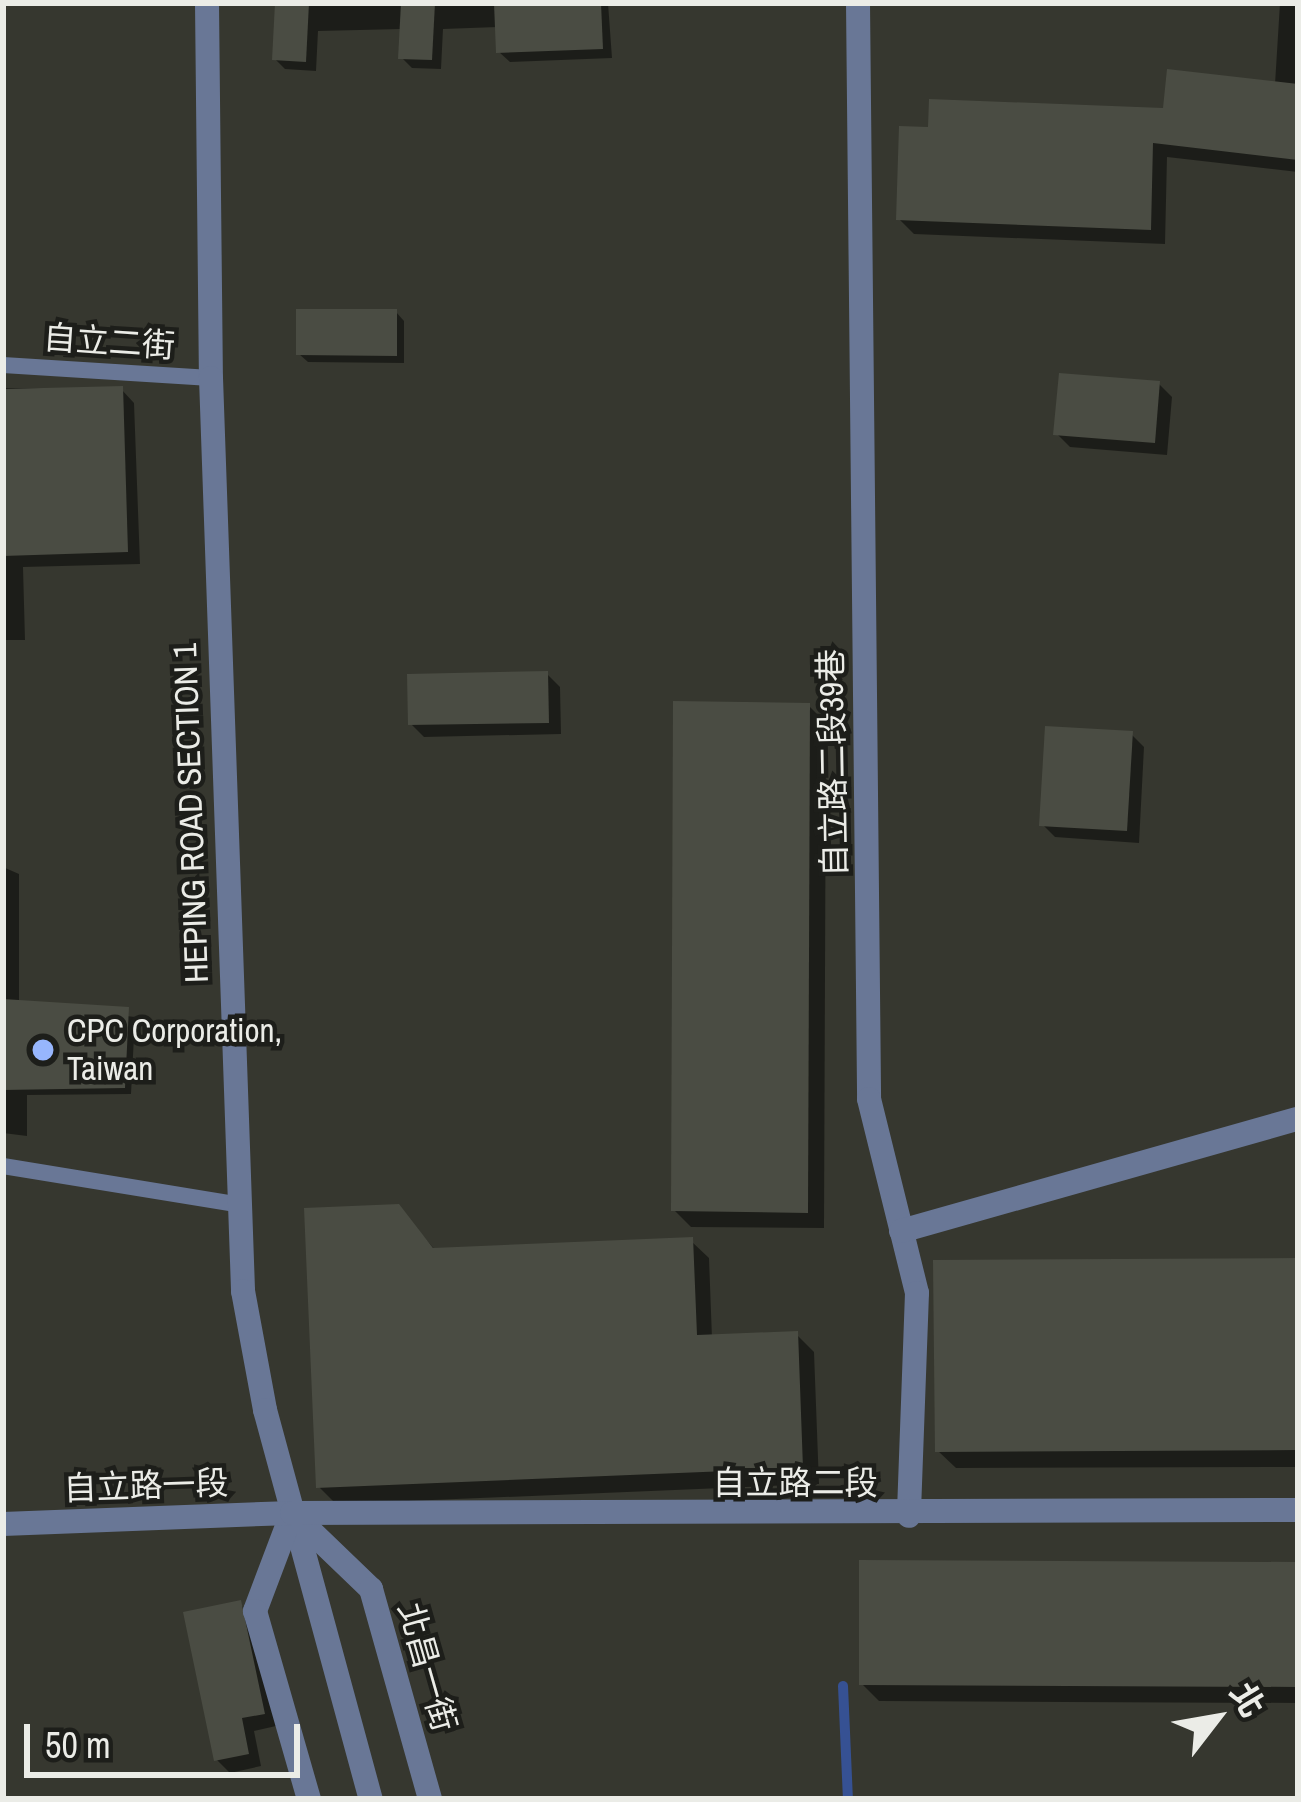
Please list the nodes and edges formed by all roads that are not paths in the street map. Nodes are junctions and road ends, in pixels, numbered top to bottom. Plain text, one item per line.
1 (207, 3) edge
2 (858, 3) edge
3 (3, 365) edge
4 (211, 378) junction
5 (1298, 1119) edge
6 (3, 1166) edge
7 (236, 1204) junction
8 (901, 1231) junction
9 (1298, 1510) edge
10 (292, 1514) junction
11 (909, 1516) junction
12 (3, 1524) edge
13 (309, 1799) edge
14 (371, 1799) edge
15 (430, 1799) edge

1 - 4 street, HEPING ROAD SECTION 1
2 - 8 street, 自立路二段39巷
3 - 4 lane, 自立二街
4 - 7 street, HEPING ROAD SECTION 1
5 - 8 street
6 - 7 lane
7 - 10 street, HEPING ROAD SECTION 1
8 - 11 street, 自立路二段39巷
9 - 11 street, 自立路二段
10 - 11 street, 自立路二段
10 - 12 street, 自立路一段
10 - 13 street
10 - 14 street, HEPING ROAD SECTION 1
10 - 15 street, 北昌一街

